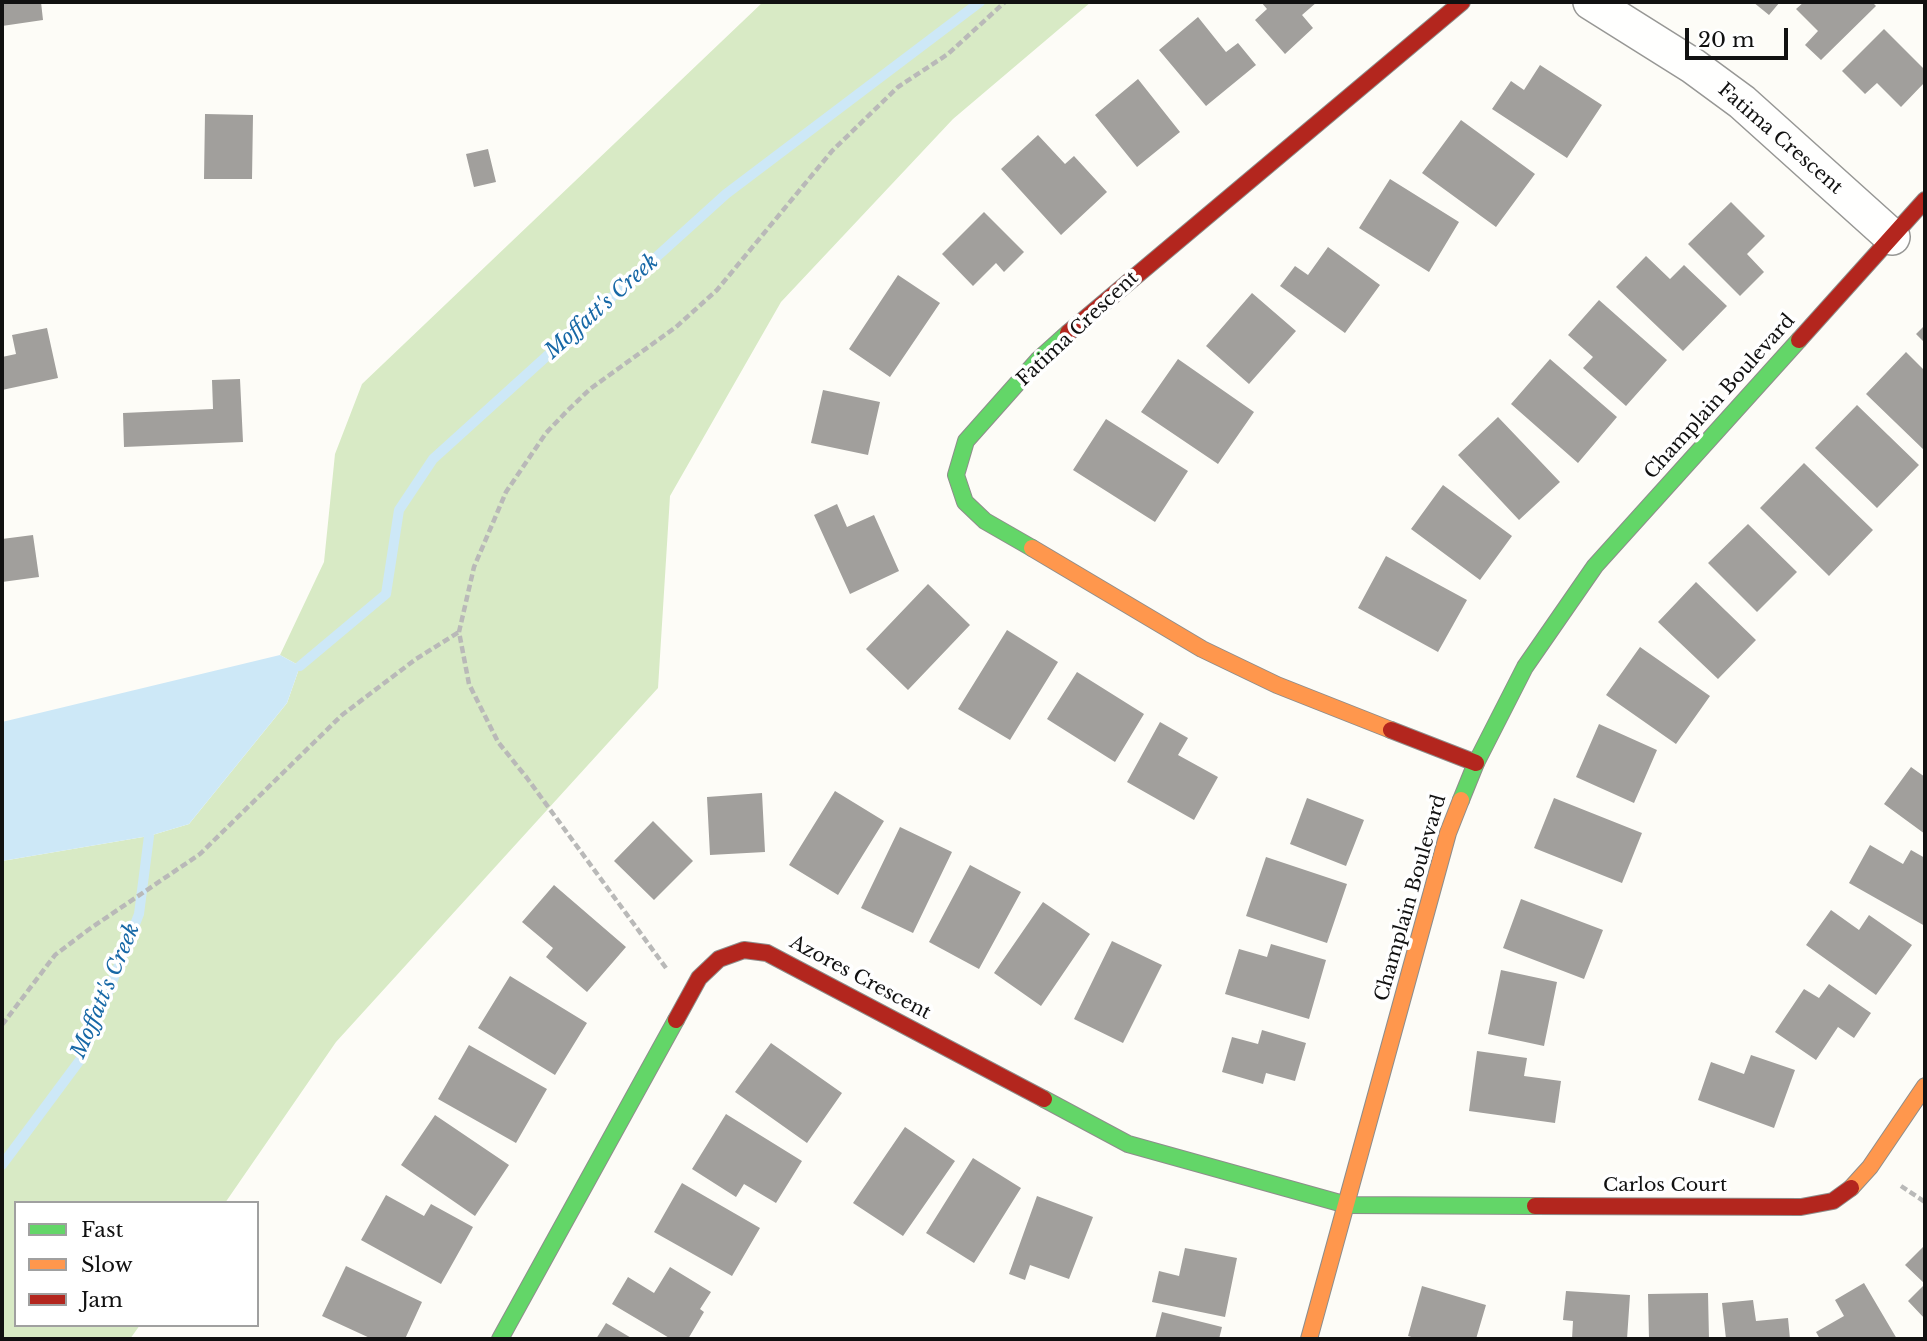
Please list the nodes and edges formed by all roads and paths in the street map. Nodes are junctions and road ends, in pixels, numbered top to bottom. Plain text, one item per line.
1 (1006, 2) edge
2 (1462, 2) edge
3 (1591, 2) edge
4 (1925, 200) edge
5 (1892, 237) junction
6 (458, 632) junction
7 (1476, 763) junction
8 (692, 992) junction
9 (2, 1025) edge
10 (1925, 1086) edge
11 (1347, 1205) junction
12 (500, 1339) edge
13 (1308, 1339) edge

1 - 6 path
2 - 7 street, Fatima Crescent
3 - 5 street, Fatima Crescent
4 - 5 street, Champlain Boulevard
5 - 7 street, Champlain Boulevard
6 - 8 path
6 - 9 path
7 - 11 street, Champlain Boulevard
8 - 11 street, Azores Crescent
8 - 12 street, Azores Crescent
10 - 11 street, Carlos Court
11 - 13 street, Champlain Boulevard

